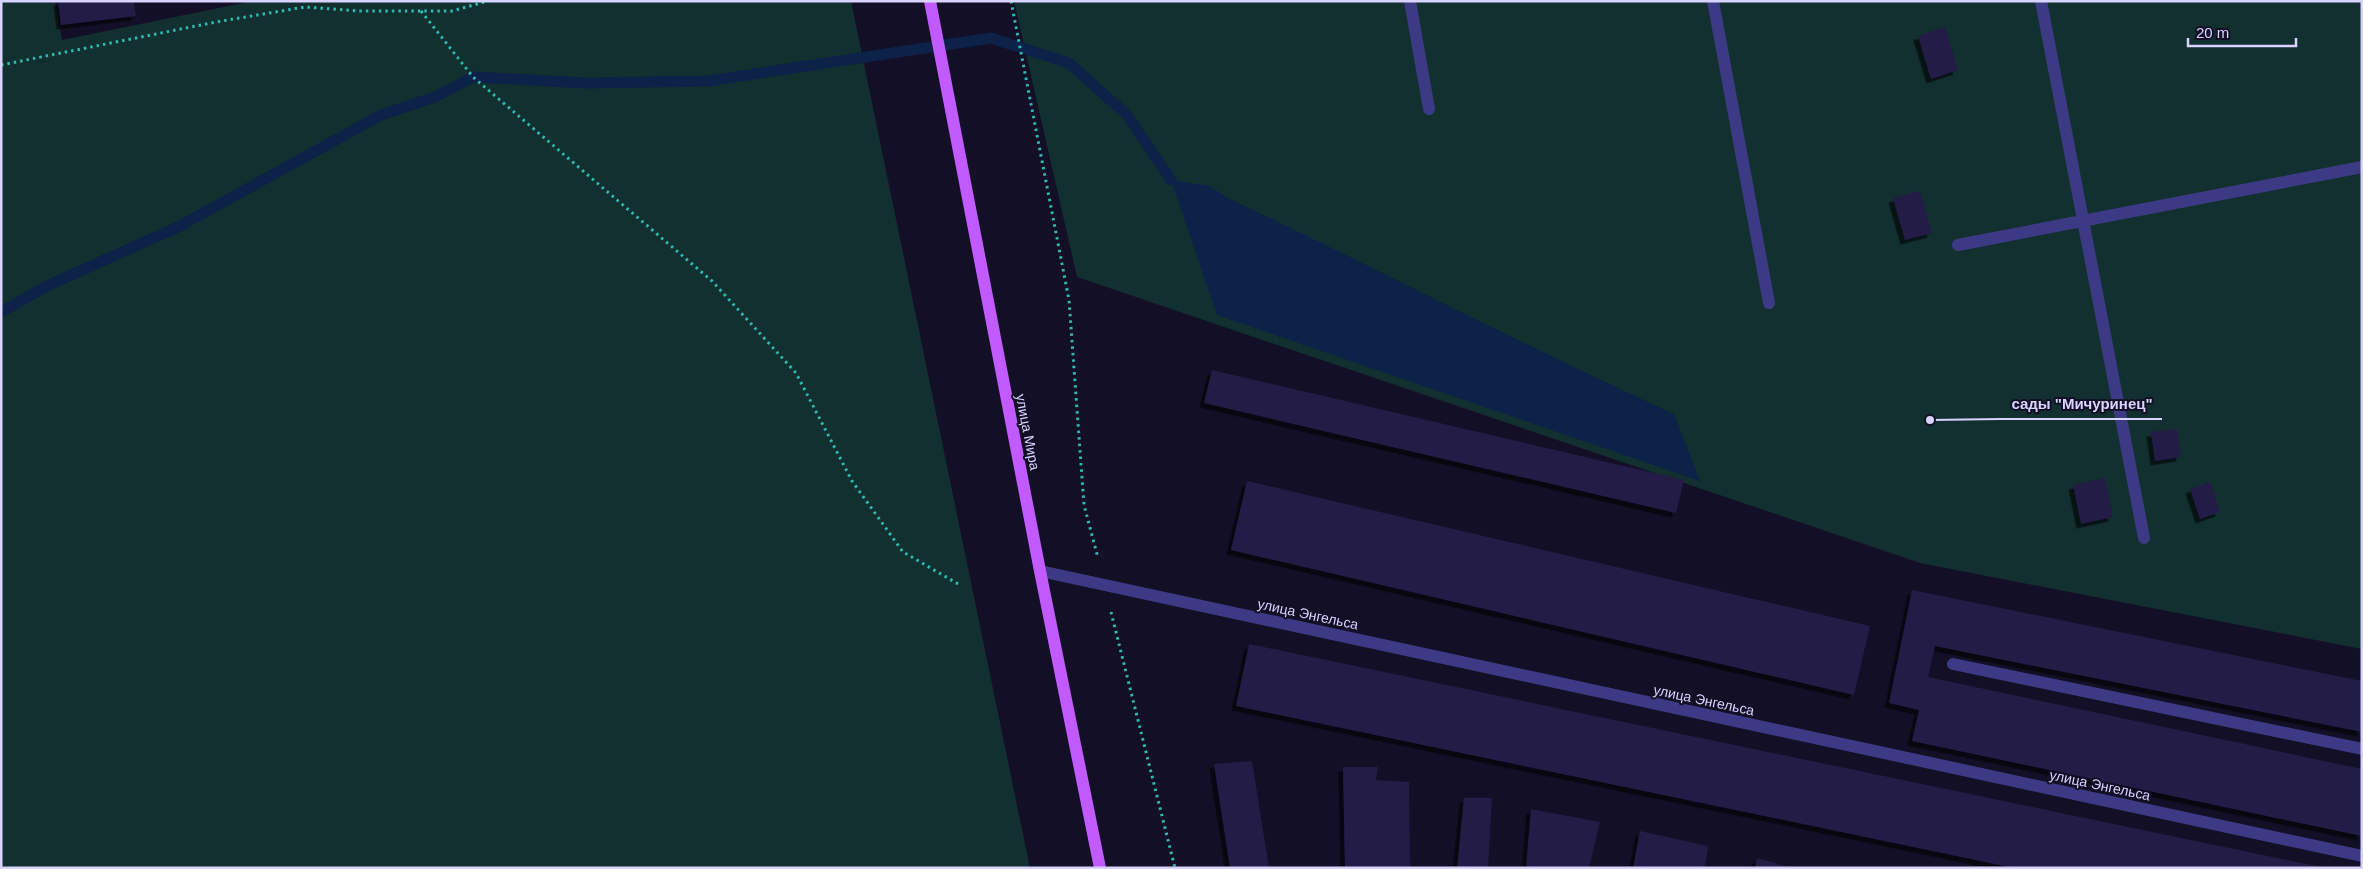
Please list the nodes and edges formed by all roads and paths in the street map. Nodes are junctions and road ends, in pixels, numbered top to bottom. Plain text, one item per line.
1 (488, 1) edge
2 (930, 1) edge
3 (1011, 1) edge
4 (1410, 1) edge
5 (1713, 1) edge
6 (2041, 1) edge
7 (421, 11) junction
8 (1, 65) edge
9 (1429, 109) dead end
10 (2362, 167) edge
11 (2084, 221) junction
12 (1958, 245) dead end
13 (1769, 303) dead end
14 (2144, 538) dead end
15 (1099, 562) dead end
16 (1040, 571) junction
17 (960, 585) dead end
18 (1111, 610) dead end
19 (1953, 664) dead end
20 (2362, 749) edge
21 (2362, 856) edge
22 (1100, 868) edge
23 (1175, 868) edge

1 - 7 path
2 - 16 main road, улица Мира
3 - 15 path
4 - 9 lane
5 - 13 lane
6 - 11 lane
7 - 8 path
7 - 17 path
10 - 11 lane
11 - 12 lane
11 - 14 lane
16 - 21 lane, улица Энгельса
16 - 22 main road, улица Мира
18 - 23 path
19 - 20 lane

